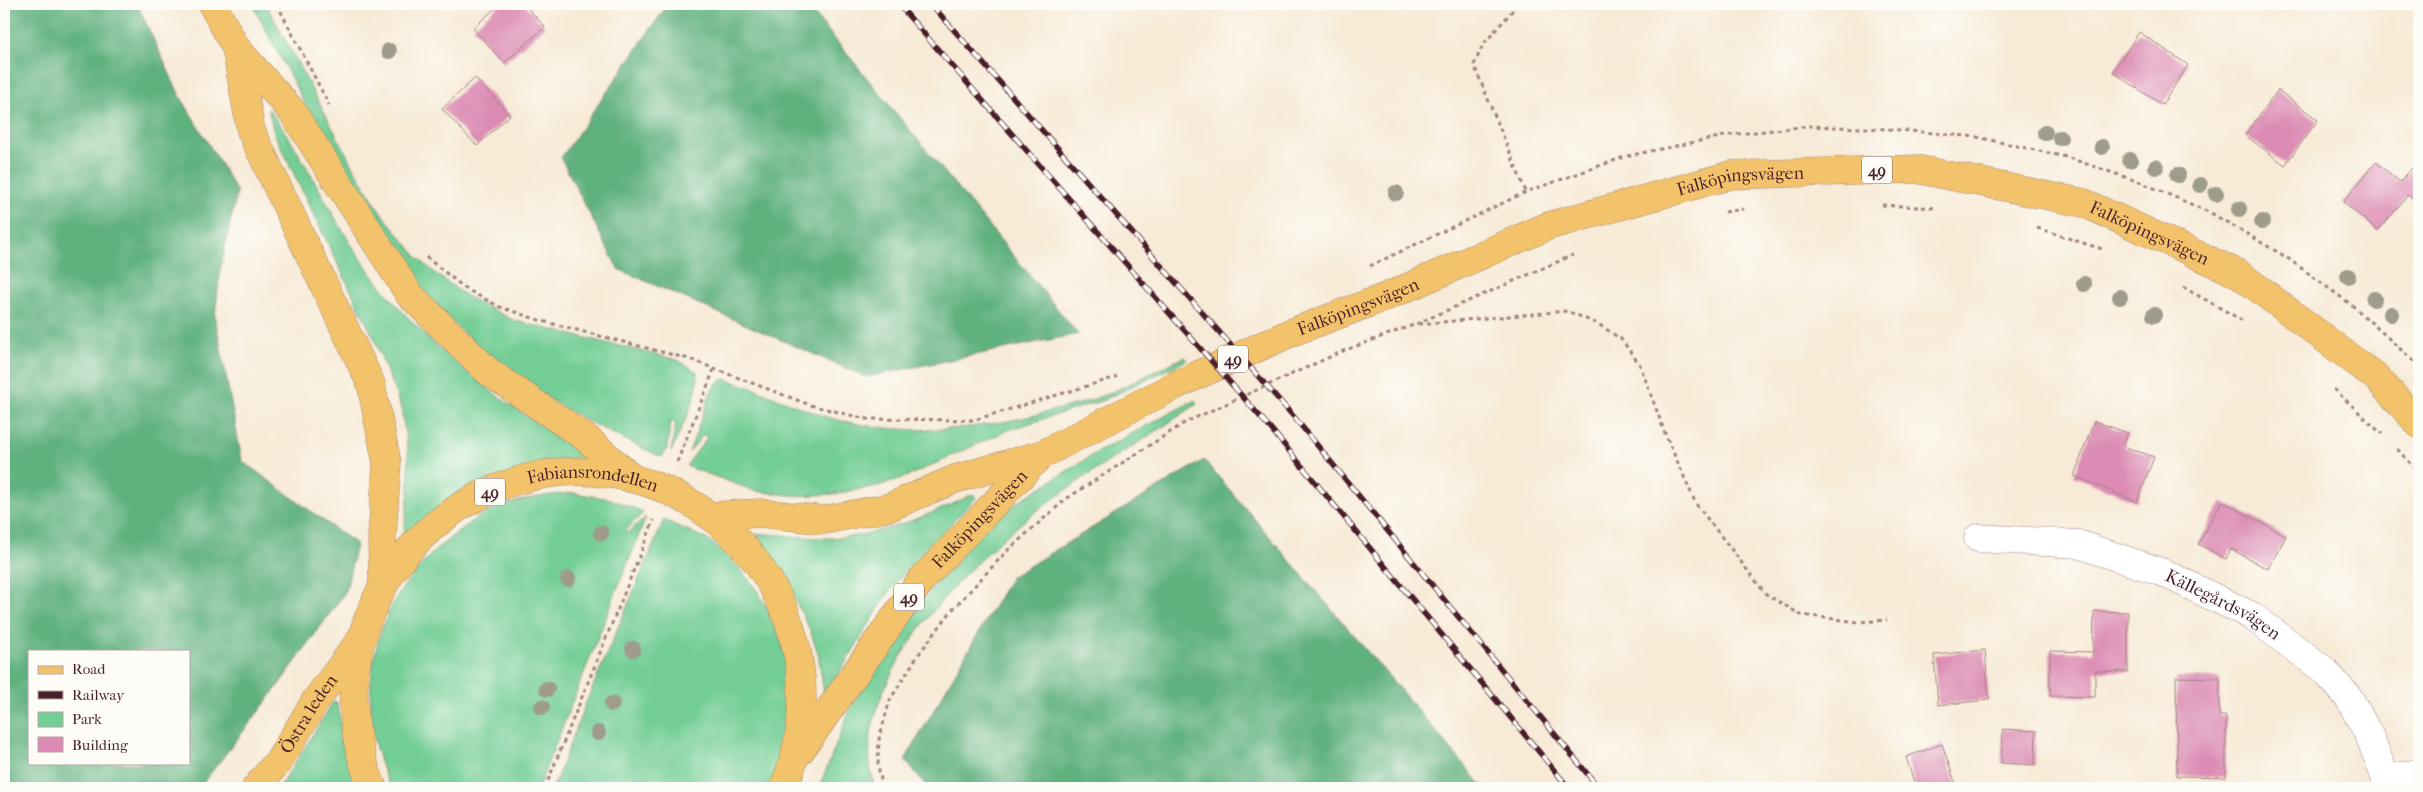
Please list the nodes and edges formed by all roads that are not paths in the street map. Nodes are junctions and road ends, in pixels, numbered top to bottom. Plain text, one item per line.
1 (212, 4) edge
2 (236, 48) junction
3 (2419, 424) edge
4 (1043, 454) junction
5 (633, 479) junction
6 (710, 516) junction
7 (1978, 538) dead end
8 (383, 587) junction
9 (361, 640) junction
10 (795, 758) junction
11 (2419, 773) edge
12 (2386, 784) edge
13 (256, 788) edge
14 (372, 788) edge
15 (784, 788) edge

1 - 2 main road
2 - 5 main road
2 - 8 main road
3 - 4 main road, Falköpingsvägen / 49
4 - 6 main road, Falköpingsvägen / 49
4 - 10 main road, Falköpingsvägen / 49
5 - 6 main road, Fabiansrondellen / 49
5 - 8 main road, Fabiansrondellen / 49
6 - 10 main road, Fabiansrondellen / 49
7 - 12 street, Källegårdsvägen
8 - 9 main road, Fabiansrondellen / 49
9 - 13 main road, Östra leden / 49
9 - 14 main road, Fabiansrondellen / 49
10 - 15 main road, Fabiansrondellen / 49
11 - 12 street

